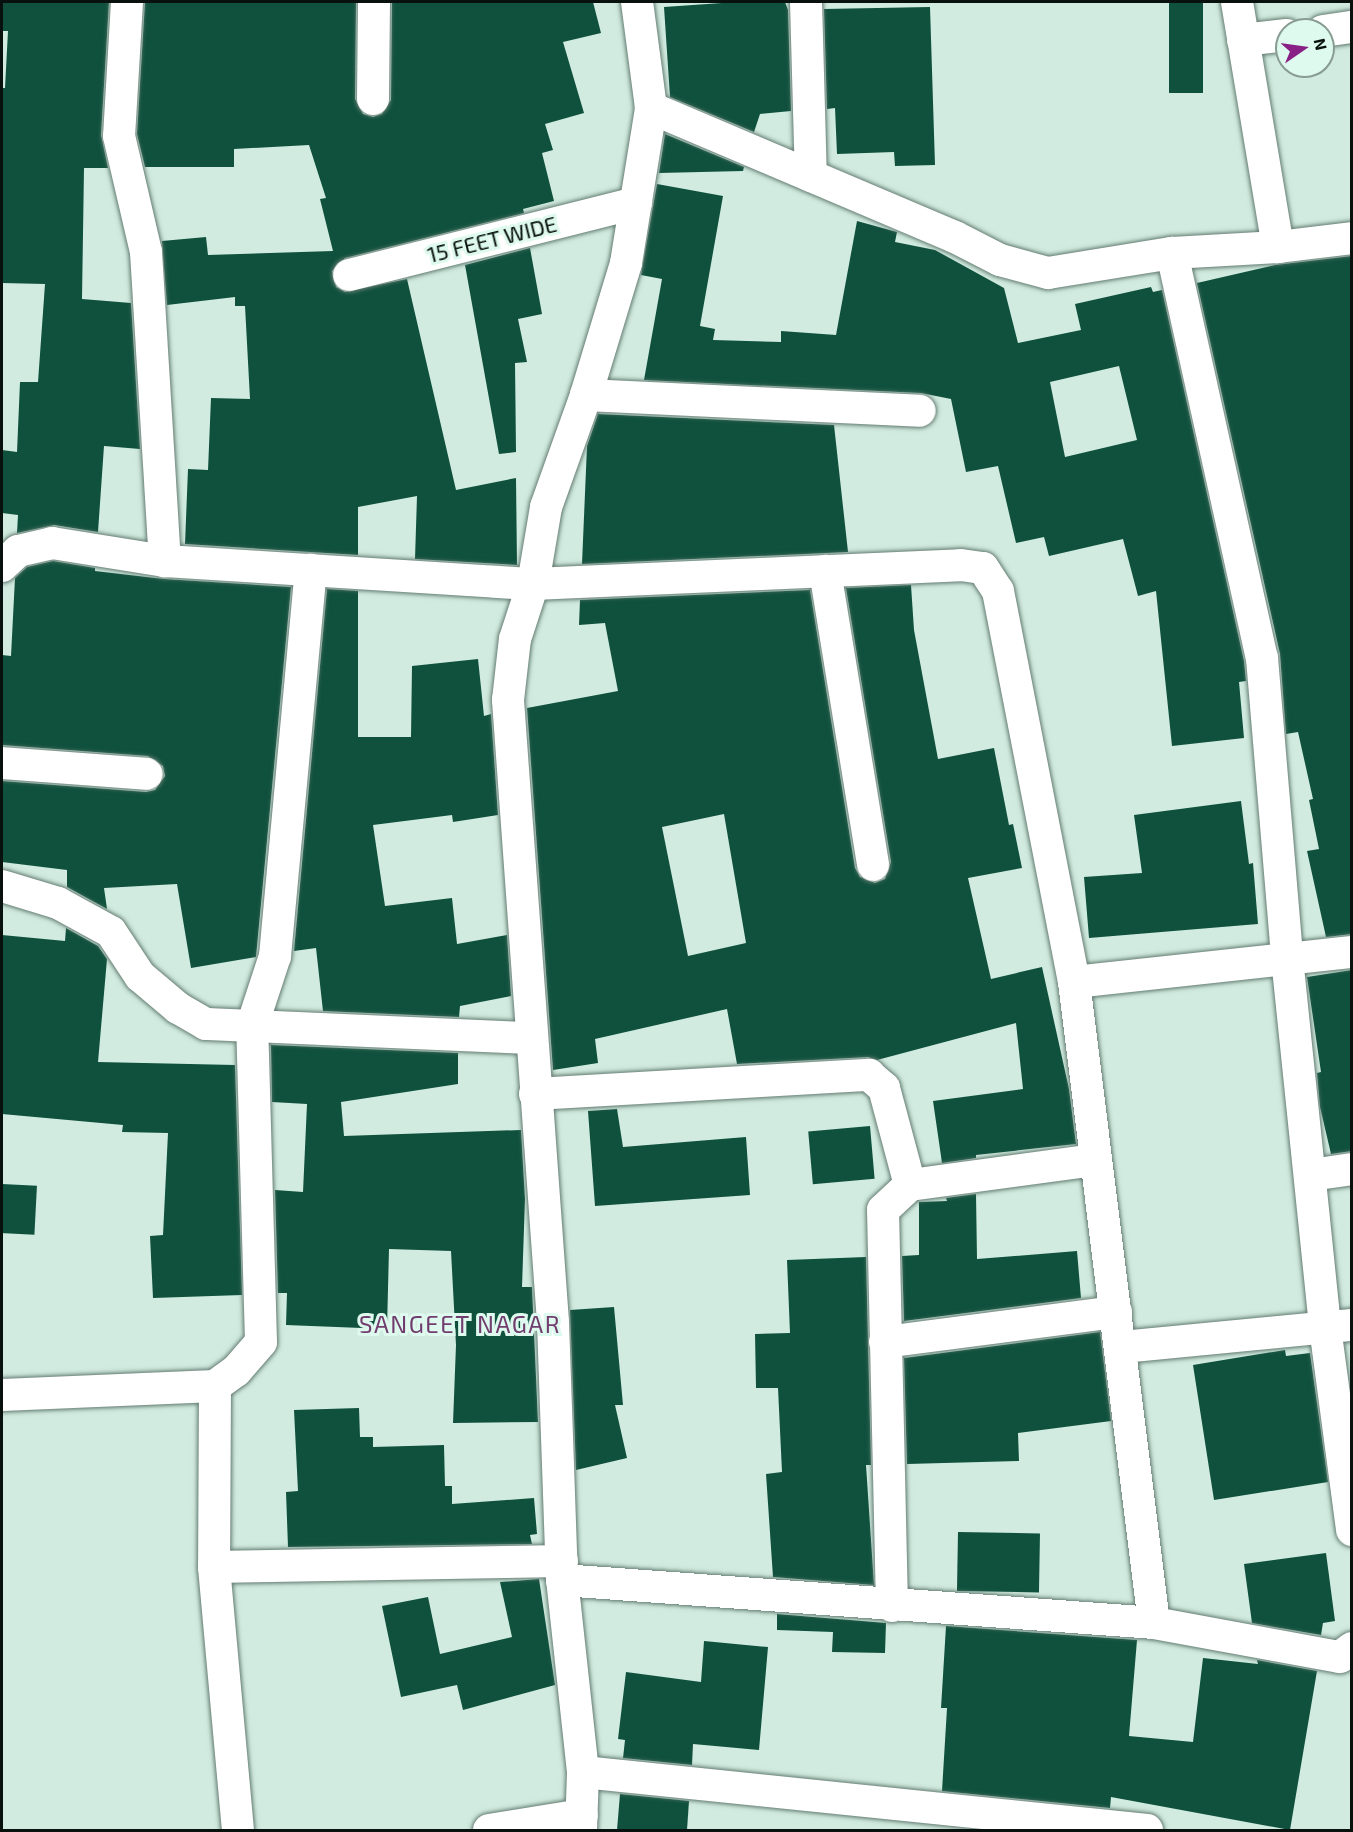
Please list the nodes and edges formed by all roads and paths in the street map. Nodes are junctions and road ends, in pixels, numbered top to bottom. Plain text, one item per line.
1 (127, 2) edge
2 (374, 2) edge
3 (637, 2) edge
4 (806, 2) edge
5 (1237, 2) edge
6 (1352, 27) edge
7 (1335, 29) edge
8 (1275, 36) edge
9 (1243, 40) junction
10 (373, 99) dead end
11 (651, 108) junction
12 (811, 176) junction
13 (636, 203) junction
14 (1352, 238) edge
15 (1278, 247) junction
16 (1172, 253) junction
17 (349, 275) dead end
18 (586, 395) junction
19 (920, 411) dead end
20 (165, 561) junction
21 (2, 566) edge
22 (311, 570) junction
23 (825, 571) junction
24 (533, 584) junction
25 (2, 763) edge
26 (147, 774) dead end
27 (873, 865) dead end
28 (2, 886) edge
29 (1352, 952) edge
30 (1287, 958) junction
31 (1074, 982) junction
32 (252, 1026) junction
33 (531, 1038) junction
34 (535, 1094) junction
35 (1095, 1160) junction
36 (1352, 1169) edge
37 (1311, 1175) junction
38 (910, 1185) junction
39 (1116, 1312) junction
40 (1339, 1326) edge
41 (885, 1342) junction
42 (1122, 1347) junction
43 (215, 1386) junction
44 (2, 1395) edge
45 (1352, 1530) edge
46 (214, 1567) junction
47 (562, 1570) junction
48 (892, 1606) junction
49 (1154, 1623) junction
50 (1352, 1648) edge
51 (583, 1772) junction
52 (581, 1823) edge
53 (238, 1830) edge
54 (489, 1830) edge
55 (1147, 1830) edge

1 - 20 street
2 - 10 street
3 - 11 street
4 - 12 street
5 - 9 street
6 - 7 street
8 - 9 street
9 - 15 street
11 - 12 street
11 - 13 street
12 - 16 street
13 - 17 street, 15 FEET WIDE
13 - 18 street
14 - 15 street
15 - 16 street
16 - 30 street
18 - 19 street
18 - 24 street
20 - 21 street
20 - 22 street
22 - 24 street
22 - 32 street
23 - 24 street
23 - 27 street
23 - 31 street
24 - 33 street
25 - 26 street
28 - 32 street
29 - 30 street
30 - 31 street
30 - 37 street
31 - 35 street
32 - 33 street
32 - 43 street
33 - 34 street
34 - 38 street
34 - 47 street
35 - 38 street
35 - 39 street
36 - 37 street
37 - 40 street
38 - 41 street
39 - 41 street
39 - 42 street
40 - 42 street
40 - 45 street
41 - 48 street
42 - 49 street
43 - 44 street
43 - 46 street
46 - 47 street
46 - 53 street
47 - 48 street
47 - 51 street
48 - 49 street
49 - 50 street
51 - 52 street
51 - 55 street
52 - 54 street

